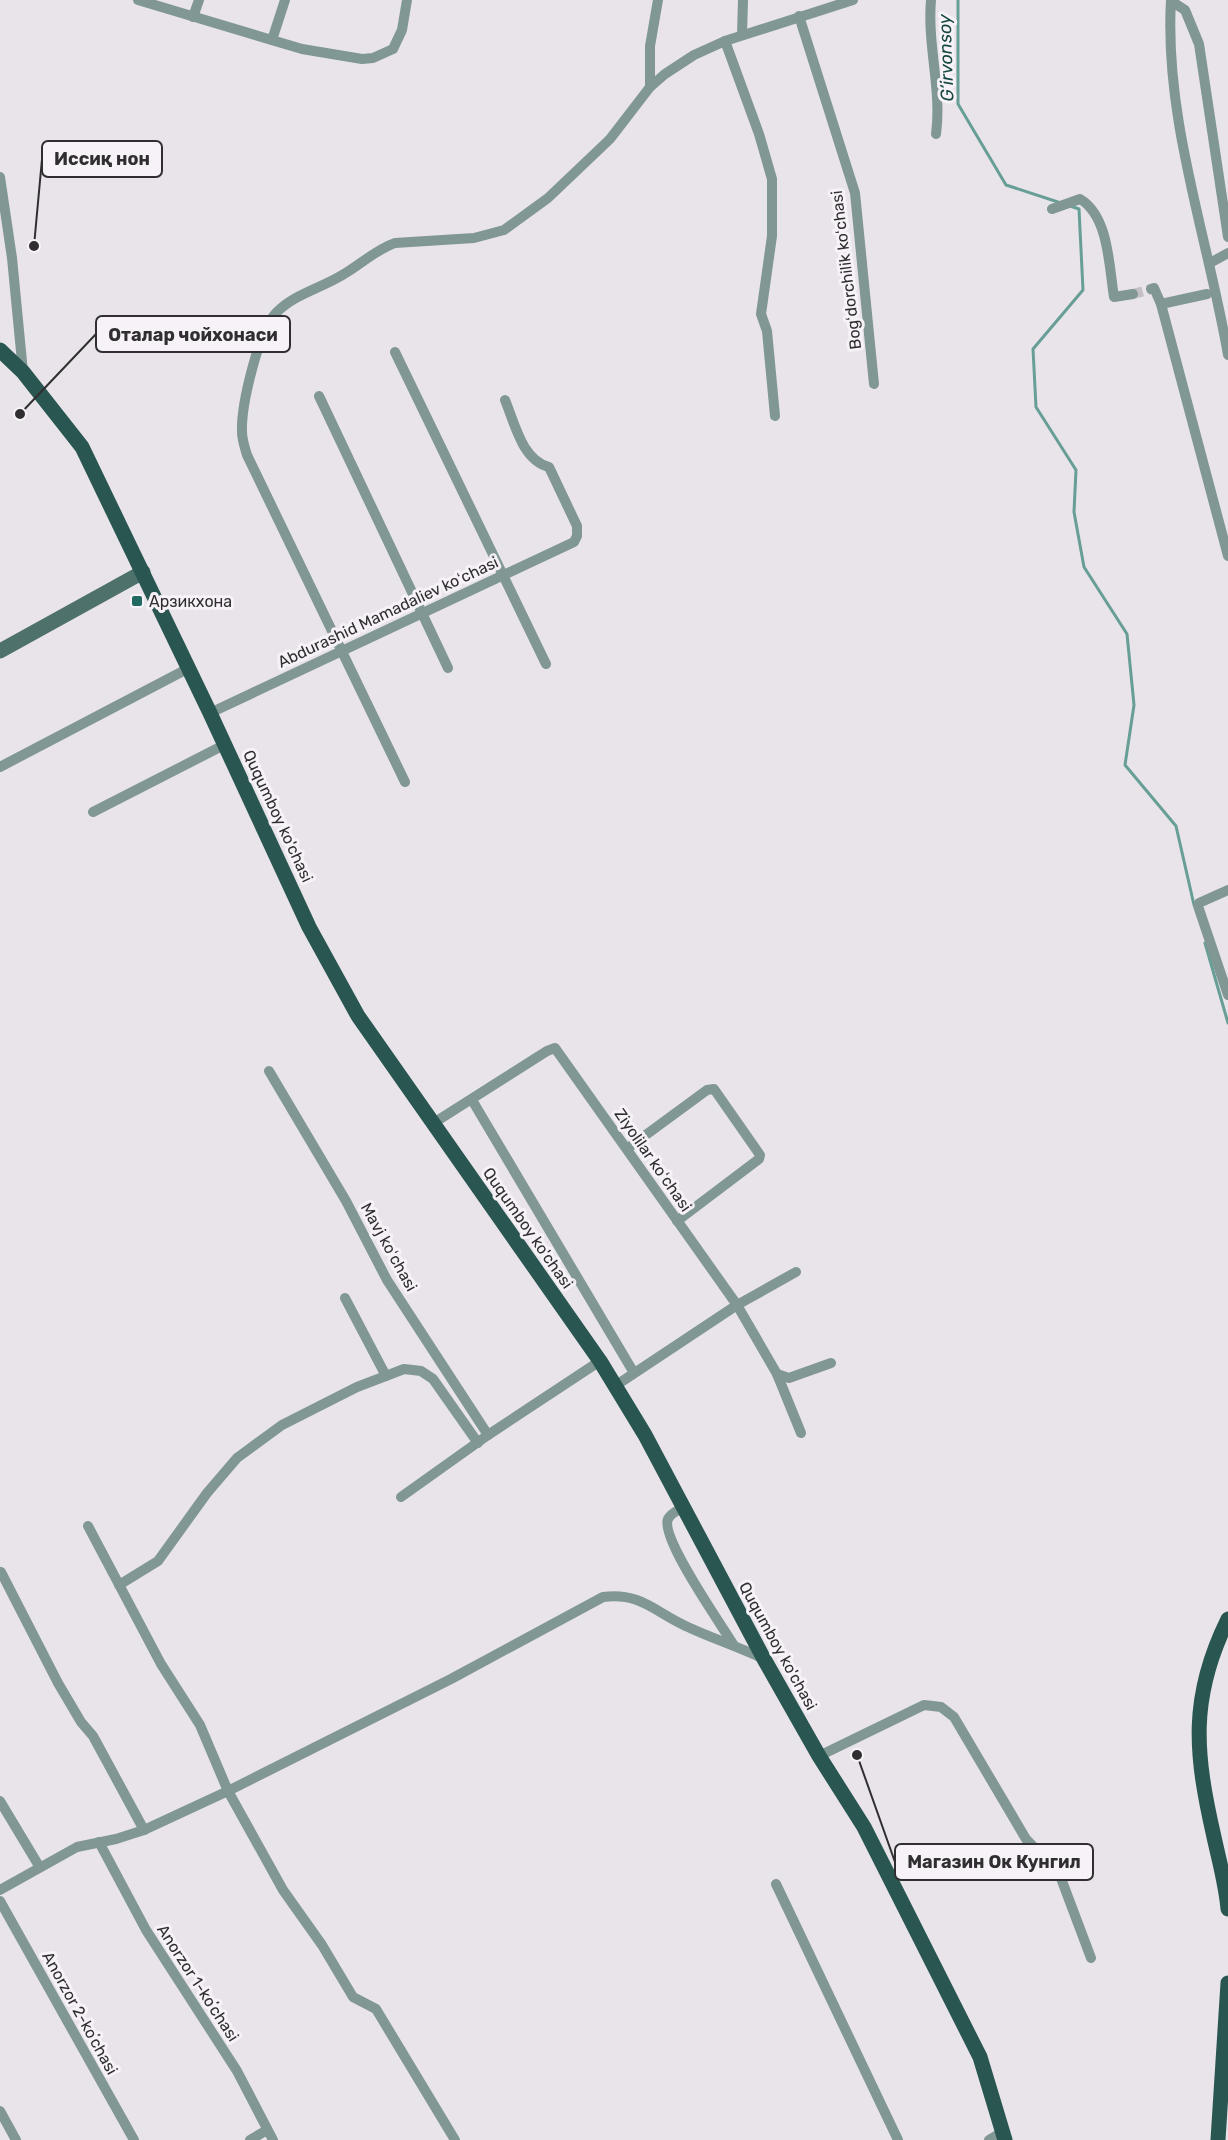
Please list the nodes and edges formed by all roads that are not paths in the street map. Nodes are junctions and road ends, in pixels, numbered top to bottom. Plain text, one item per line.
1 (138, 0) edge
2 (199, 0) edge
3 (285, 0) edge
4 (407, 0) edge
5 (658, 0) edge
6 (743, 0) edge
7 (853, 0) edge
8 (931, 0) edge
9 (1171, 1) edge
10 (799, 16) junction
11 (194, 17) junction
12 (742, 35) junction
13 (272, 40) junction
14 (725, 40) junction
15 (650, 87) junction
16 (936, 134) dead end
17 (0, 177) edge
18 (1052, 209) dead end
19 (1228, 237) edge
20 (1228, 253) edge
21 (1210, 263) junction
22 (1151, 289) dead end
23 (1133, 294) tunnel mouth
24 (1207, 294) dead end
25 (1161, 304) junction
26 (0, 350) edge
27 (395, 352) dead end
28 (1228, 355) edge
29 (22, 372) junction
30 (874, 384) dead end
31 (319, 396) dead end
32 (505, 400) dead end
33 (775, 416) dead end
34 (1228, 556) edge
35 (143, 572) junction
36 (503, 574) junction
37 (421, 613) junction
38 (0, 651) edge
39 (341, 651) junction
40 (546, 664) dead end
41 (189, 668) junction
42 (448, 668) dead end
43 (210, 713) junction
44 (224, 745) junction
45 (0, 767) edge
46 (405, 782) dead end
47 (93, 812) dead end
48 (1228, 890) edge
49 (1228, 995) edge
50 (268, 1071) dead end
51 (472, 1100) junction
52 (432, 1124) junction
53 (628, 1148) junction
54 (677, 1221) junction
55 (796, 1272) dead end
56 (345, 1298) dead end
57 (737, 1305) junction
58 (600, 1361) junction
59 (831, 1363) dead end
60 (634, 1373) junction
61 (777, 1374) junction
62 (386, 1376) junction
63 (615, 1386) junction
64 (801, 1433) dead end
65 (488, 1435) junction
66 (478, 1443) junction
67 (401, 1497) dead end
68 (682, 1508) junction
69 (88, 1526) dead end
70 (0, 1572) edge
71 (119, 1585) junction
72 (1228, 1619) edge
73 (734, 1644) junction
74 (764, 1659) junction
75 (819, 1756) junction
76 (228, 1791) junction
77 (0, 1801) edge
78 (144, 1830) junction
79 (99, 1842) junction
80 (39, 1866) junction
81 (776, 1884) dead end
82 (0, 1890) edge
83 (0, 1901) edge
84 (1228, 1909) edge
85 (1091, 1958) dead end
86 (1228, 1983) edge
87 (0, 2111) edge
88 (270, 2135) edge
89 (1004, 2136) edge
90 (16, 2140) edge
91 (134, 2140) edge
92 (250, 2140) edge
93 (455, 2140) edge
94 (898, 2140) edge
95 (989, 2140) edge
96 (1218, 2140) edge

1 - 11 street
2 - 11 street
3 - 13 street
4 - 13 street
5 - 15 street
6 - 12 street
7 - 10 street
8 - 16 street
9 - 19 street
9 - 21 street
10 - 12 street
10 - 30 street, Bogʻdorchilik koʻchasi
11 - 13 street
12 - 14 street
14 - 15 street
14 - 33 street
15 - 39 street
17 - 29 street
18 - 23 street
20 - 21 street
21 - 28 street
22 - 25 street
24 - 25 street
25 - 34 street
26 - 29 main road, Ququmboy ko'chasi
27 - 36 street
29 - 35 main road, Ququmboy ko'chasi
31 - 37 street
32 - 36 street, Abdurashid Mamadaliev koʻchasi
35 - 38 street
35 - 41 main road, Ququmboy ko'chasi
36 - 37 street, Abdurashid Mamadaliev koʻchasi
36 - 40 street
37 - 39 street, Abdurashid Mamadaliev koʻchasi
37 - 42 street
39 - 43 street, Abdurashid Mamadaliev koʻchasi
39 - 46 street
41 - 43 main road, Ququmboy ko'chasi
41 - 45 street
43 - 44 main road, Ququmboy ko'chasi
44 - 47 street
44 - 52 main road, Ququmboy ko'chasi
48 - 49 street
50 - 65 street, Mavj koʻchasi
51 - 52 street
51 - 53 street, Ziyolilar koʻchasi
51 - 60 street
52 - 58 main road, Ququmboy ko'chasi
53 - 54 street, Ziyolilar koʻchasi
53 - 54 street
54 - 57 street, Ziyolilar koʻchasi
55 - 57 street
56 - 62 street
57 - 60 street
57 - 61 street, Ziyolilar koʻchasi
58 - 63 main road, Ququmboy ko'chasi
58 - 65 street
59 - 61 street
60 - 63 street
61 - 64 street, Ziyolilar koʻchasi
62 - 66 street
62 - 71 street
63 - 68 main road, Ququmboy ko'chasi
65 - 66 street
66 - 67 street
68 - 73 street
68 - 74 main road, Ququmboy ko'chasi
69 - 71 street
70 - 78 street
71 - 76 street
72 - 84 main road
73 - 74 street
73 - 76 street
74 - 75 main road, Ququmboy ko'chasi
75 - 85 street
75 - 89 main road, Ququmboy ko'chasi
76 - 78 street
76 - 93 street
77 - 80 street
78 - 79 street
79 - 80 street
79 - 88 street, Аnorzor 1-koʼchasi
80 - 82 street
81 - 94 street
83 - 91 street, Аnorzor 2-koʼchasi
86 - 96 main road
87 - 90 street
88 - 92 street
89 - 95 street

